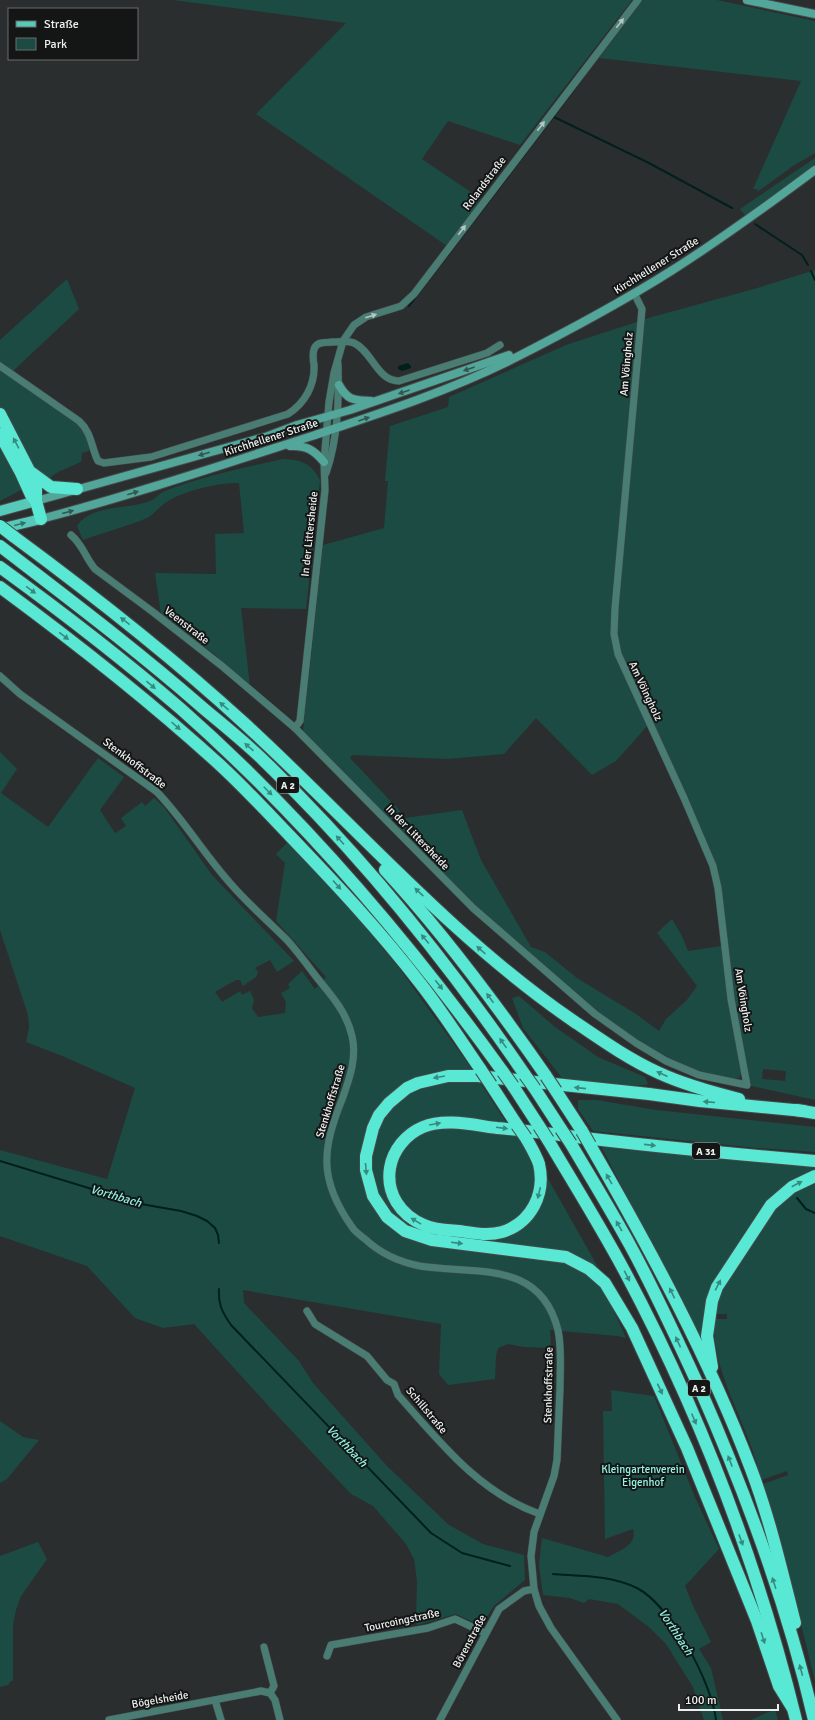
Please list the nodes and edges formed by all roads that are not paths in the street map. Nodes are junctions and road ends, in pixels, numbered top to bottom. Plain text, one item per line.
1 (638, 0) edge
2 (747, 0) edge
3 (815, 14) edge
4 (815, 170) edge
5 (815, 175) edge
6 (777, 198) junction
7 (634, 293) junction
8 (343, 341) junction
9 (542, 343) junction
10 (500, 345) dead end
11 (338, 359) junction
12 (0, 366) edge
13 (339, 385) junction
14 (376, 401) junction
15 (0, 414) edge
16 (337, 414) junction
17 (327, 417) junction
18 (335, 429) junction
19 (327, 431) junction
20 (0, 434) edge
21 (285, 446) junction
22 (324, 462) junction
23 (31, 473) junction
24 (325, 475) junction
25 (77, 489) junction
26 (36, 501) junction
27 (0, 511) edge
28 (41, 519) junction
29 (0, 528) edge
30 (71, 535) dead end
31 (0, 546) edge
32 (0, 567) edge
33 (0, 587) edge
34 (0, 676) edge
35 (295, 728) junction
36 (284, 761) junction
37 (291, 837) junction
38 (361, 890) junction
39 (747, 1086) joint
40 (809, 1112) edge
41 (594, 1142) junction
42 (815, 1161) edge
43 (815, 1176) edge
44 (307, 1311) dead end
45 (713, 1378) junction
46 (540, 1514) junction
47 (534, 1589) junction
48 (485, 1633) junction
49 (264, 1647) dead end
50 (794, 1647) junction
51 (327, 1656) dead end
52 (270, 1692) junction
53 (215, 1700) junction
54 (792, 1707) junction
55 (109, 1720) edge
56 (221, 1720) edge
57 (280, 1720) edge
58 (440, 1720) edge
59 (617, 1720) edge
60 (796, 1720) edge
61 (814, 1720) edge

8 -> 1 street, Rolandstraße
2 - 3 main road
4 - 6 main road, Kirchhellener Straße
5 - 6 main road, Kirchhellener Straße
6 - 7 main road, Kirchhellener Straße
7 - 9 main road, Kirchhellener Straße
7 - 39 street, Am Vöingholz
8 - 10 street, Kirchhellener Straße
8 - 11 street, Rolandstraße
8 - 12 street, Kirchhellener Straße
9 -> 14 main road, Kirchhellener Straße
18 -> 9 main road, Kirchhellener Straße
11 - 13 street, Rolandstraße
11 - 17 street, Rolandstraße
13 - 14 main road
13 - 16 street, Rolandstraße
14 - 16 main road, Kirchhellener Straße
23 -> 15 highway
16 - 17 main road, Kirchhellener Straße
16 - 18 street, In der Littersheide
17 - 19 street, In der Littersheide
17 -> 25 main road, Kirchhellener Straße
18 - 19 main road, Kirchhellener Straße
18 - 24 street, In der Littersheide
19 - 21 main road, Kirchhellener Straße
19 - 22 street, In der Littersheide
20 - 26 highway
21 - 22 main road
28 -> 21 main road, Kirchhellener Straße
22 - 24 street, In der Littersheide
23 - 25 highway
23 - 26 highway
24 - 35 street, In der Littersheide
25 - 26 main road, Kirchhellener Straße
26 - 27 main road, Kirchhellener Straße
26 - 28 highway
29 -> 28 main road, Kirchhellener Straße
36 -> 29 highway, bridge
30 - 35 street, Veenstraße
50 -> 31 highway, A 2, bridge
32 -> 38 highway, A 2
33 -> 37 highway
34 - 46 street, Stenkhoffstraße
35 - 39 street, In der Littersheide
40 -> 36 highway
41 -> 36 highway, bridge
37 - 38 highway
37 -> 41 highway, bridge
38 -> 54 highway, A 2, bridge
40 -> 54 highway
41 -> 42 highway, A 31
45 -> 41 highway
45 -> 43 highway
44 - 46 street, Schillstraße
45 - 50 highway
46 - 47 street, Stenkhoffstraße
47 - 48 street, Börenstraße
47 - 59 street, Stenkhoffstraße
48 - 51 street, Tourcoingstraße
48 - 58 street, Börenstraße
49 - 52 street
61 -> 50 highway, A 2
52 - 53 street, Bögelsheide
52 - 57 street
53 - 55 street, Bögelsheide
53 - 56 street
54 - 60 highway, A 2

